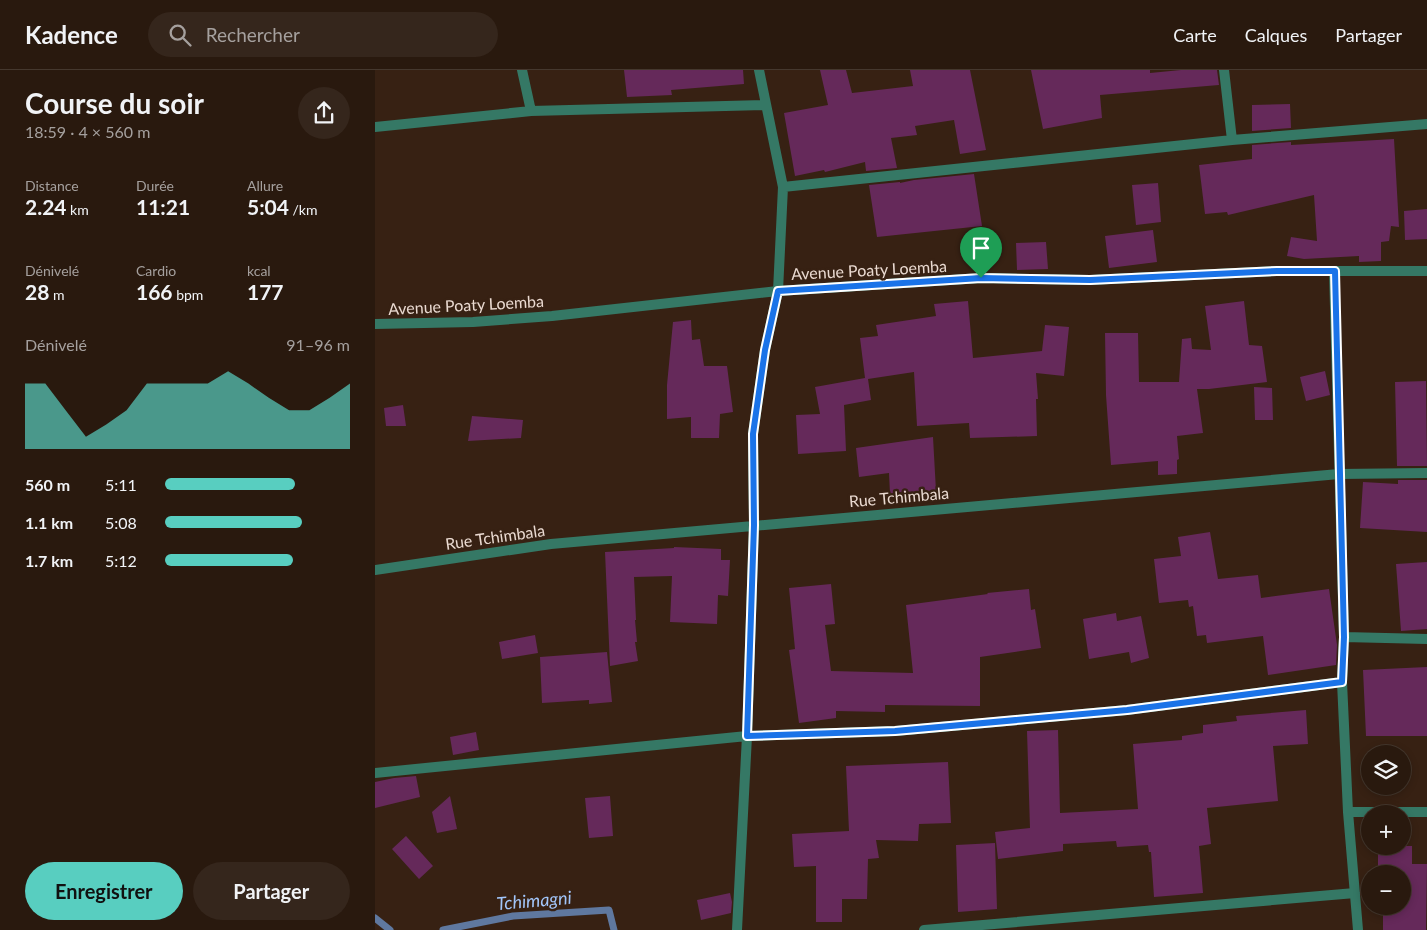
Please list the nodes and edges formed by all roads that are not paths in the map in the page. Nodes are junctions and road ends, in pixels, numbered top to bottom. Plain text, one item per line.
1 (522, 70) edge
2 (759, 70) edge
3 (1224, 70) edge
4 (765, 104) junction
5 (531, 111) junction
6 (1427, 124) edge
7 (375, 127) edge
8 (1232, 140) junction
9 (783, 188) junction
10 (1335, 271) junction
11 (1427, 271) edge
12 (778, 291) junction
13 (375, 324) edge
14 (1427, 473) edge
15 (1339, 474) junction
16 (754, 525) junction
17 (375, 570) edge
18 (1344, 637) junction
19 (1427, 639) edge
20 (1342, 682) junction
21 (747, 736) junction
22 (375, 773) edge
23 (1347, 812) junction
24 (1427, 812) edge
25 (1355, 893) junction
26 (737, 930) edge
27 (924, 930) edge
28 (1357, 930) edge

1 - 5 street
2 - 4 street
3 - 8 street
4 - 5 street
4 - 9 street
5 - 7 street
6 - 8 street
8 - 9 street
9 - 12 street
10 - 11 street, Avenue Poaty Loemba
10 - 12 street, Avenue Poaty Loemba
10 - 15 street
12 - 13 street, Avenue Poaty Loemba
12 - 16 street
14 - 15 street, Rue Tchimbala
15 - 16 street, Rue Tchimbala
15 - 18 street
16 - 17 street, Rue Tchimbala
16 - 21 street
18 - 19 street
18 - 20 street
20 - 21 street
20 - 23 street
21 - 22 street
21 - 26 street
23 - 24 street
23 - 25 street
25 - 27 street
25 - 28 street

